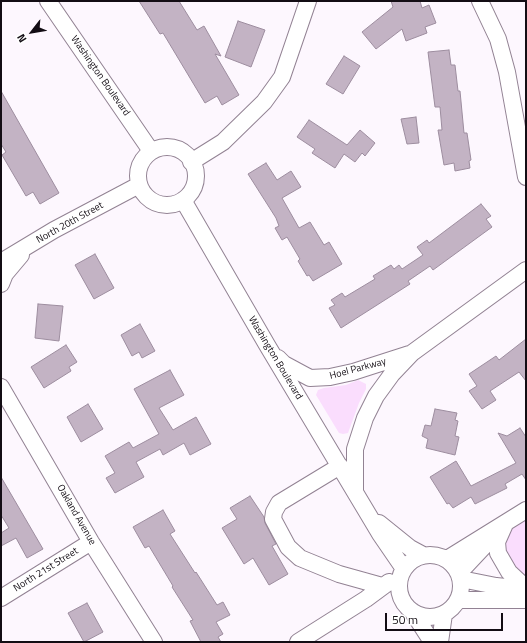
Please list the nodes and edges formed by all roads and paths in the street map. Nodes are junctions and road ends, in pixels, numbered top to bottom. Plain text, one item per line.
1 (48, 1) edge
2 (480, 1) edge
3 (305, 5) edge
4 (152, 151) junction
5 (191, 162) junction
6 (526, 177) edge
7 (139, 185) junction
8 (184, 200) junction
9 (54, 230) junction
10 (1, 262) edge
11 (526, 270) edge
12 (1, 284) edge
13 (267, 345) junction
14 (412, 353) junction
15 (1, 387) edge
16 (340, 466) junction
17 (355, 492) junction
18 (526, 510) edge
19 (369, 514) junction
20 (505, 524) junction
21 (91, 542) junction
22 (423, 556) junction
23 (447, 559) junction
24 (402, 572) junction
25 (460, 576) junction
26 (382, 586) junction
27 (526, 588) edge
28 (1, 598) edge
29 (366, 599) junction
30 (458, 600) junction
31 (526, 600) edge
32 (407, 605) junction
33 (444, 614) junction
34 (154, 642) edge
35 (298, 642) edge
36 (432, 642) edge
37 (440, 642) edge

1 - 4 street, Washington Boulevard
2 - 6 street
3 - 5 street
4 - 5 street
4 - 7 street
5 - 8 street
7 - 8 street
7 - 9 street, North 20th Street
8 - 13 street, Washington Boulevard
9 - 10 street, North 20th Street
9 - 12 street
11 - 14 street, Hoel Parkway
13 - 14 street, Hoel Parkway
13 - 16 street, Washington Boulevard
14 - 17 street, Hoel Parkway
15 - 21 street, Oakland Avenue
16 - 17 street, Washington Boulevard
16 - 26 street
17 - 19 street, Washington Boulevard
18 - 20 street
19 - 22 street, Washington Boulevard
19 - 24 street, Washington Boulevard
20 - 23 street
20 - 25 street
20 - 27 street
21 - 28 street, North 21st Street
21 - 34 street, Oakland Avenue
22 - 23 street
22 - 24 street
23 - 25 street
24 - 26 street
24 - 32 street
25 - 27 street
25 - 30 street
26 - 29 street
29 - 32 street
29 - 35 street
30 - 31 street
30 - 33 street
32 - 33 street
32 - 36 street
33 - 37 street

